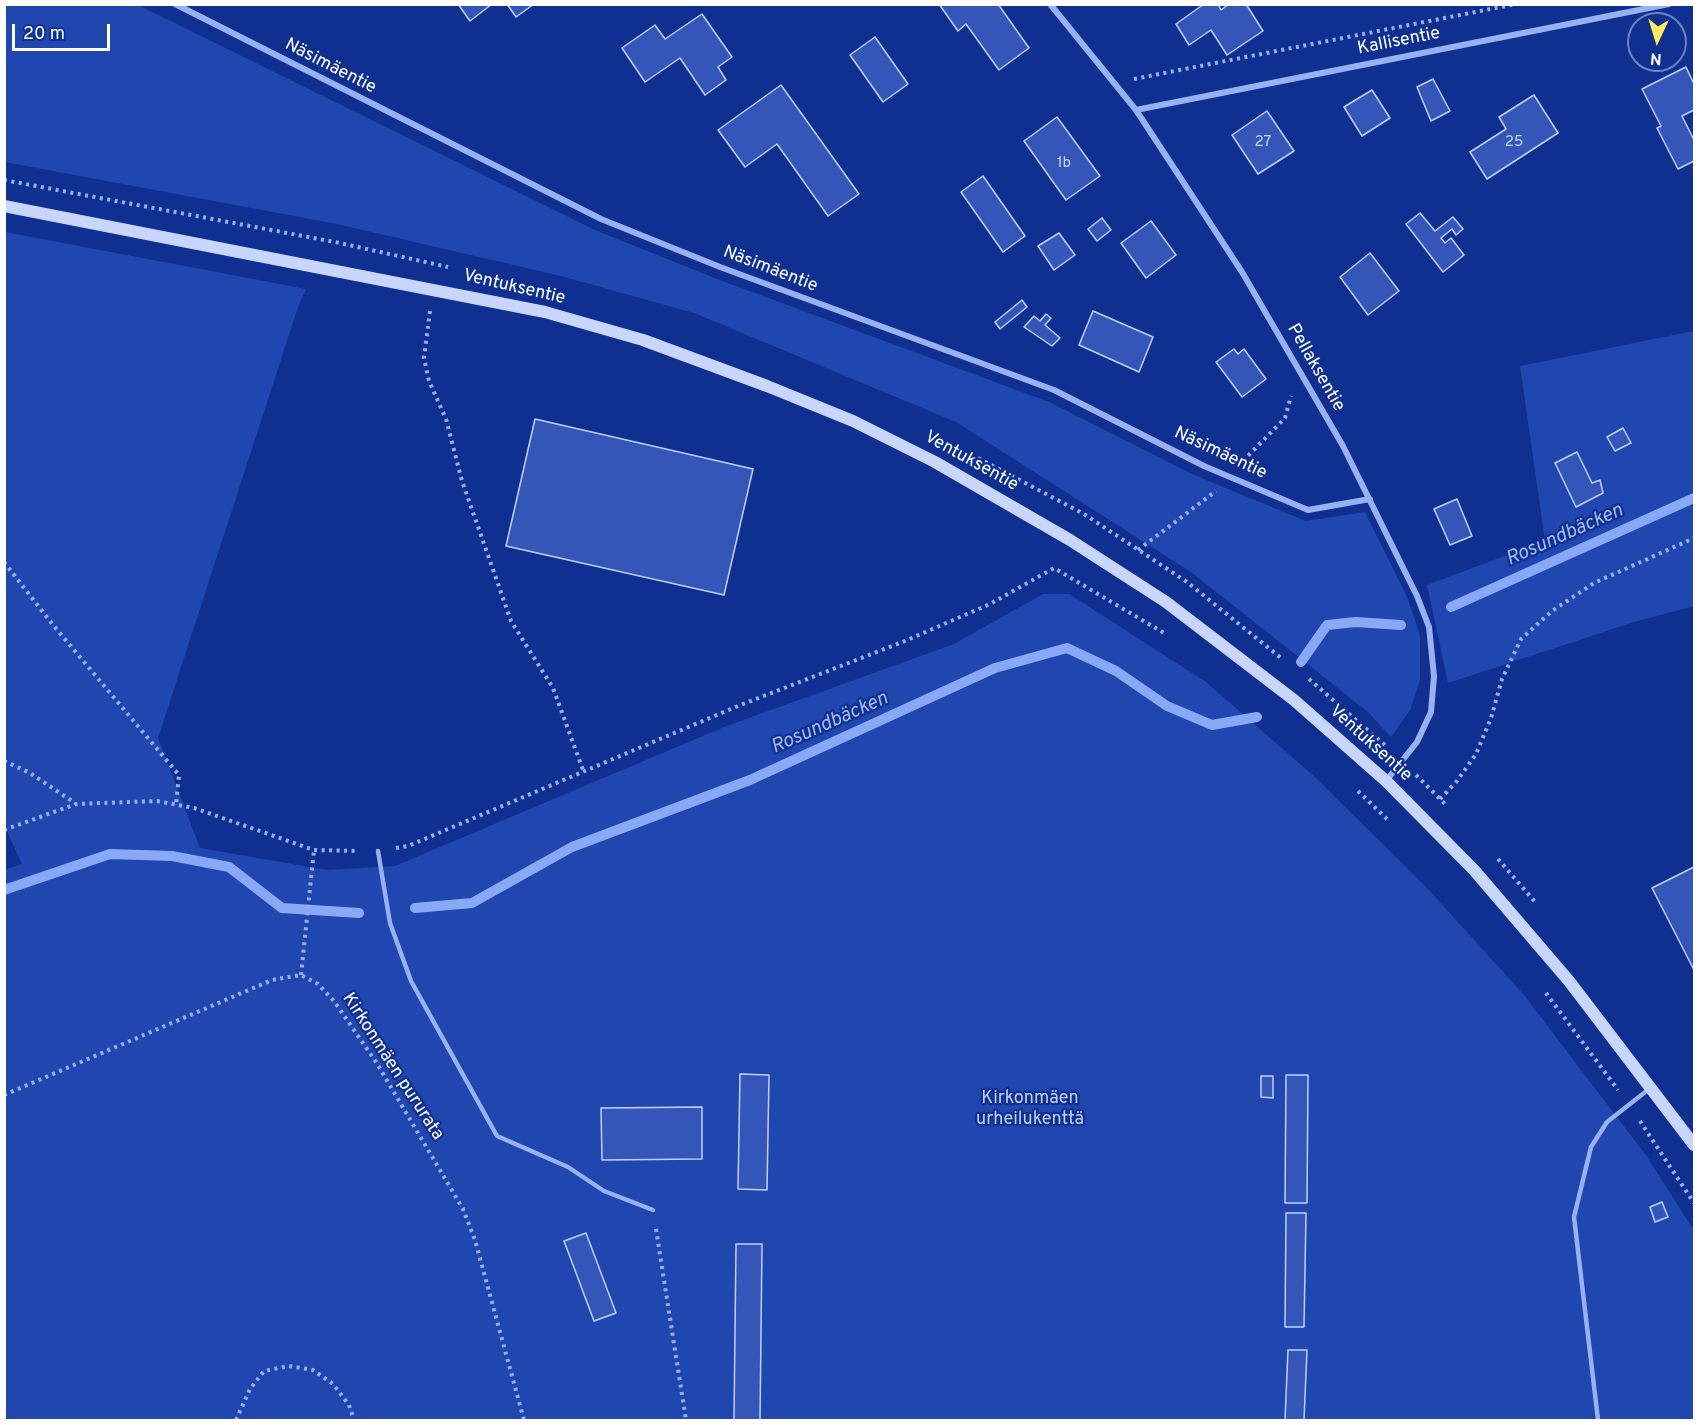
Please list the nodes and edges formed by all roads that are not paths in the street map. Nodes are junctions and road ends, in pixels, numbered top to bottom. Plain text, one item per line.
1 (176, 4) edge
2 (1050, 4) edge
3 (1669, 4) edge
4 (1136, 110) junction
5 (4, 206) edge
6 (1370, 499) junction
7 (1386, 781) junction
8 (378, 851) road end
9 (1652, 1087) junction
10 (1695, 1145) edge
11 (653, 1210) road end
12 (1598, 1420) edge

1 - 6 street, Näsimäentie
2 - 4 street, Pellaksentie
3 - 4 street, Kallisentie
4 - 6 street, Pellaksentie
5 - 7 main road, Ventuksentie
6 - 7 street, Pellaksentie
7 - 9 main road, Ventuksentie
8 - 11 lane
9 - 10 main road, Ventuksentie
9 - 12 lane

